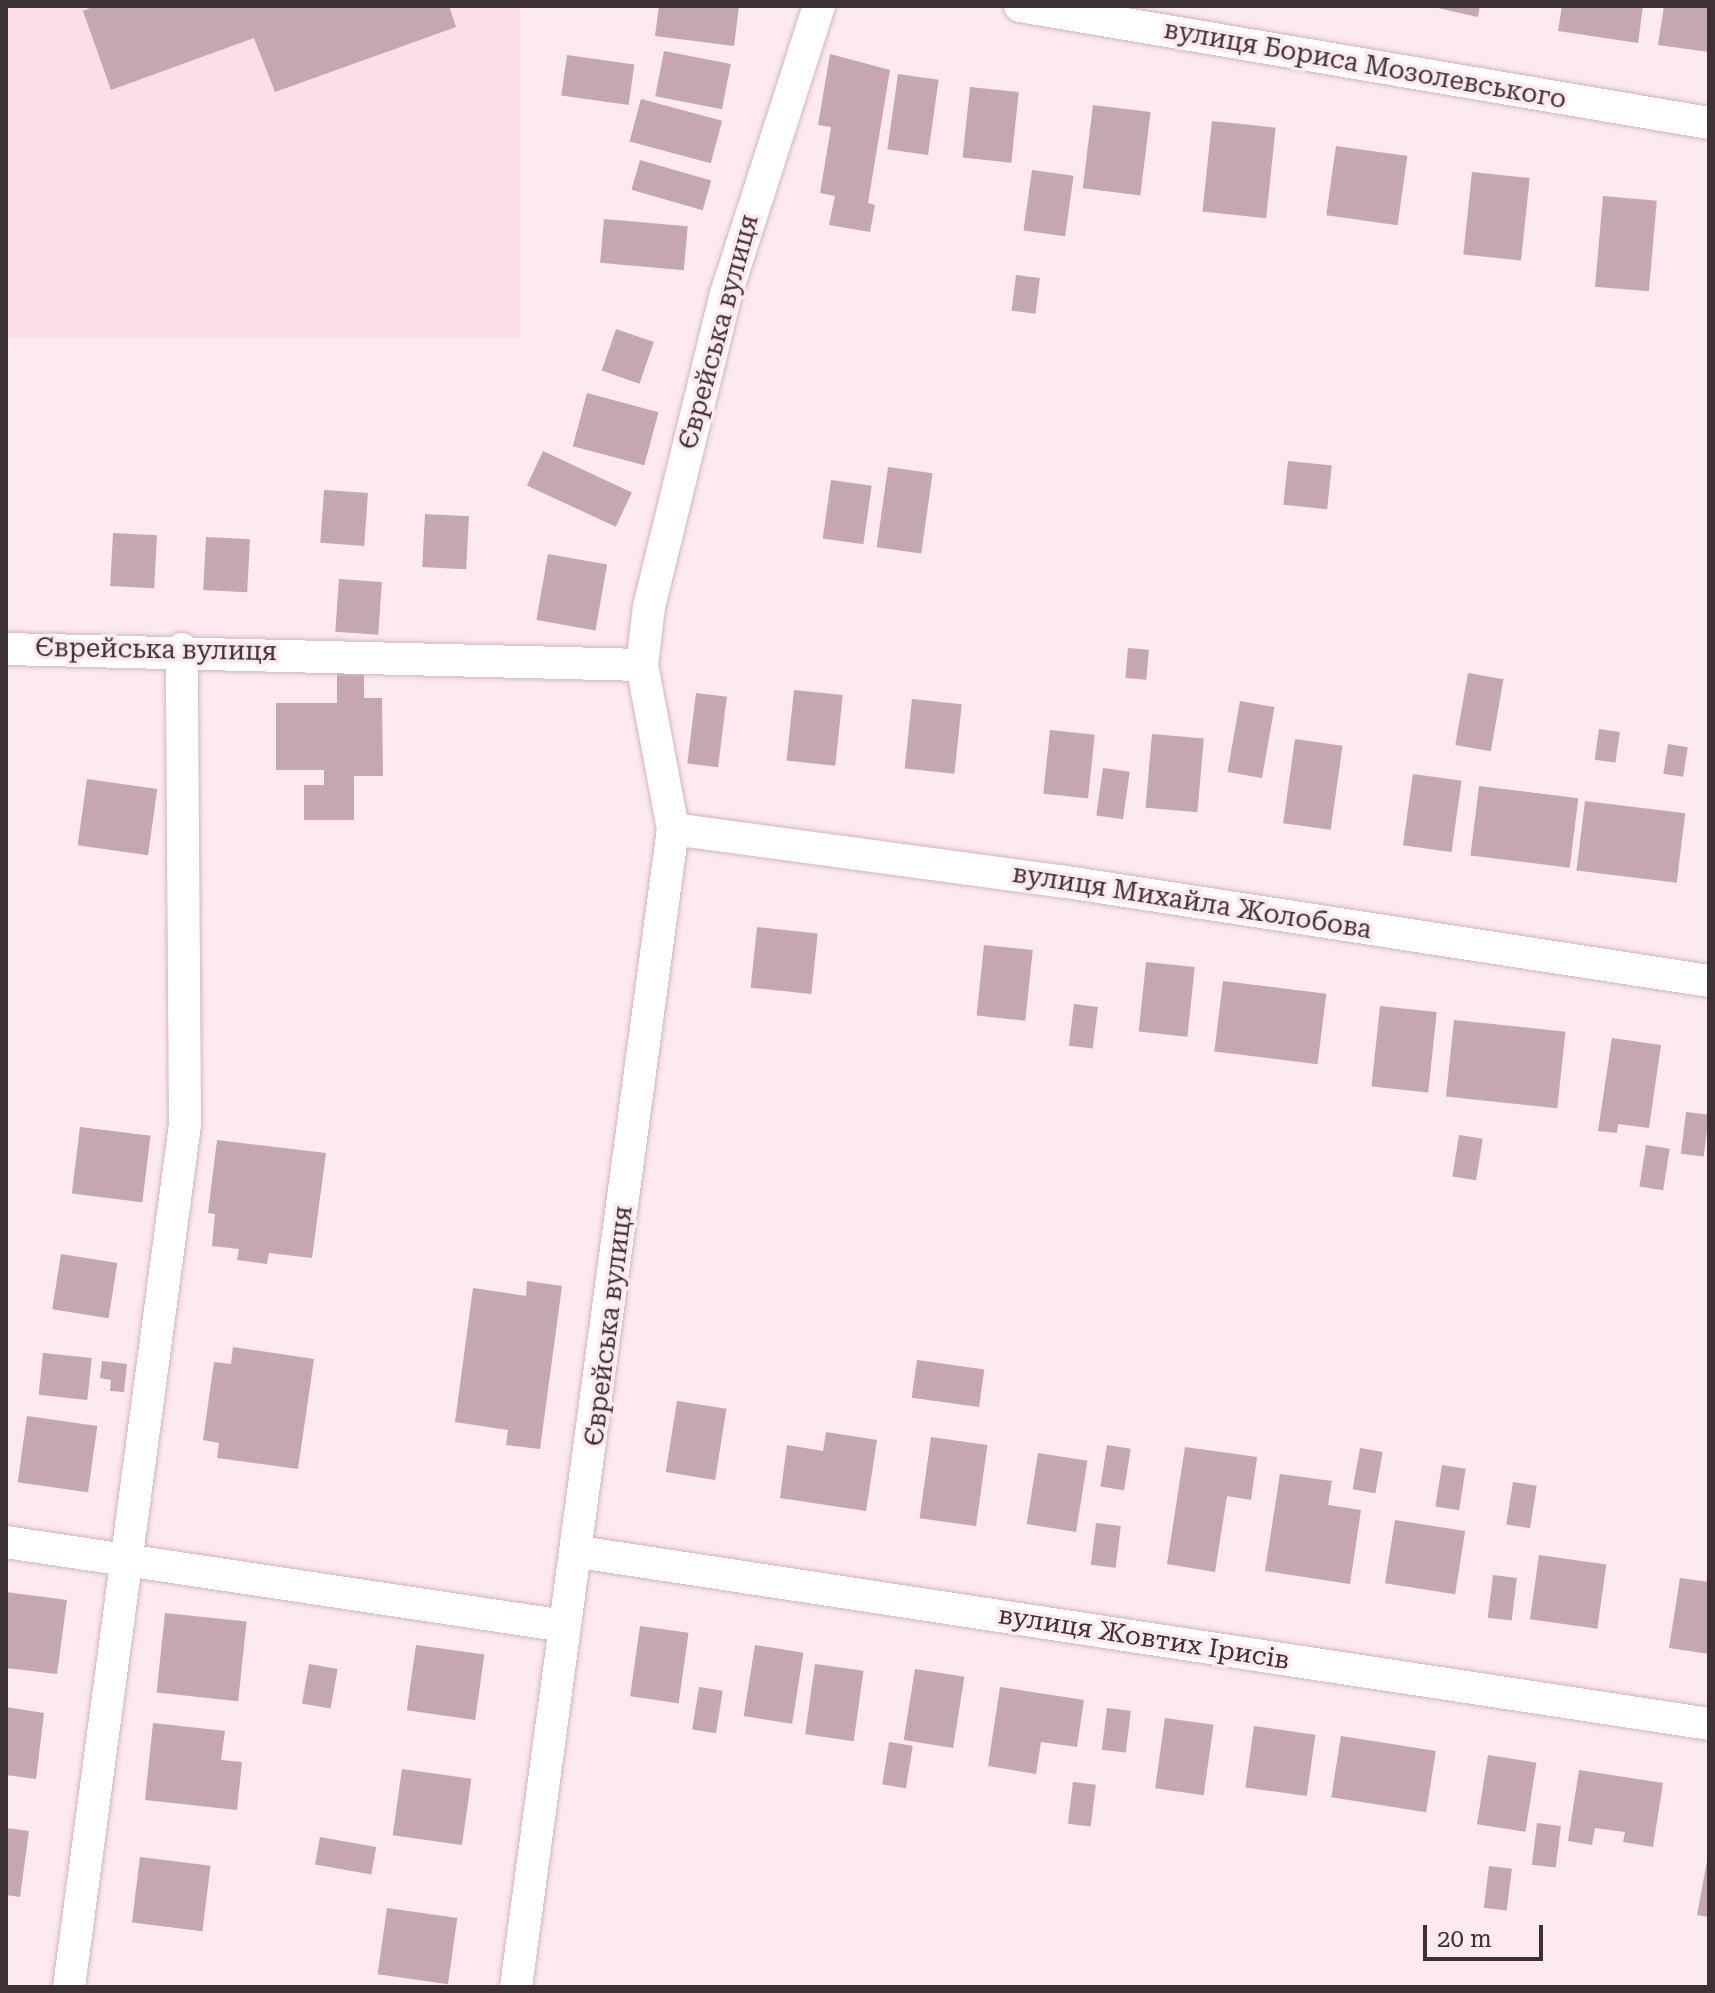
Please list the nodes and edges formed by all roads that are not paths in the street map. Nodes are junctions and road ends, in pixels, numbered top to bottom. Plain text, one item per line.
1 (819, 6) edge
2 (1020, 6) edge
3 (1709, 123) edge
4 (6, 649) edge
5 (182, 649) junction
6 (642, 665) junction
7 (673, 829) junction
8 (1709, 981) edge
9 (6, 1542) edge
10 (579, 1552) junction
11 (127, 1559) junction
12 (565, 1626) junction
13 (1709, 1724) edge
14 (69, 1987) edge
15 (516, 1987) edge

1 - 6 street, Єврейська вулиця
2 - 3 street, вулиця Бориса Мозолевського
4 - 5 street, Єврейська вулиця
5 - 6 street, Єврейська вулиця
5 - 11 street
6 - 7 street, Єврейська вулиця
7 - 8 street, вулиця Михайла Жолобова
7 - 10 street, Єврейська вулиця
9 - 11 street
10 - 12 street, Єврейська вулиця
10 - 13 street, вулиця Жовтих Ірисів
11 - 12 street
11 - 14 street
12 - 15 street, Єврейська вулиця

